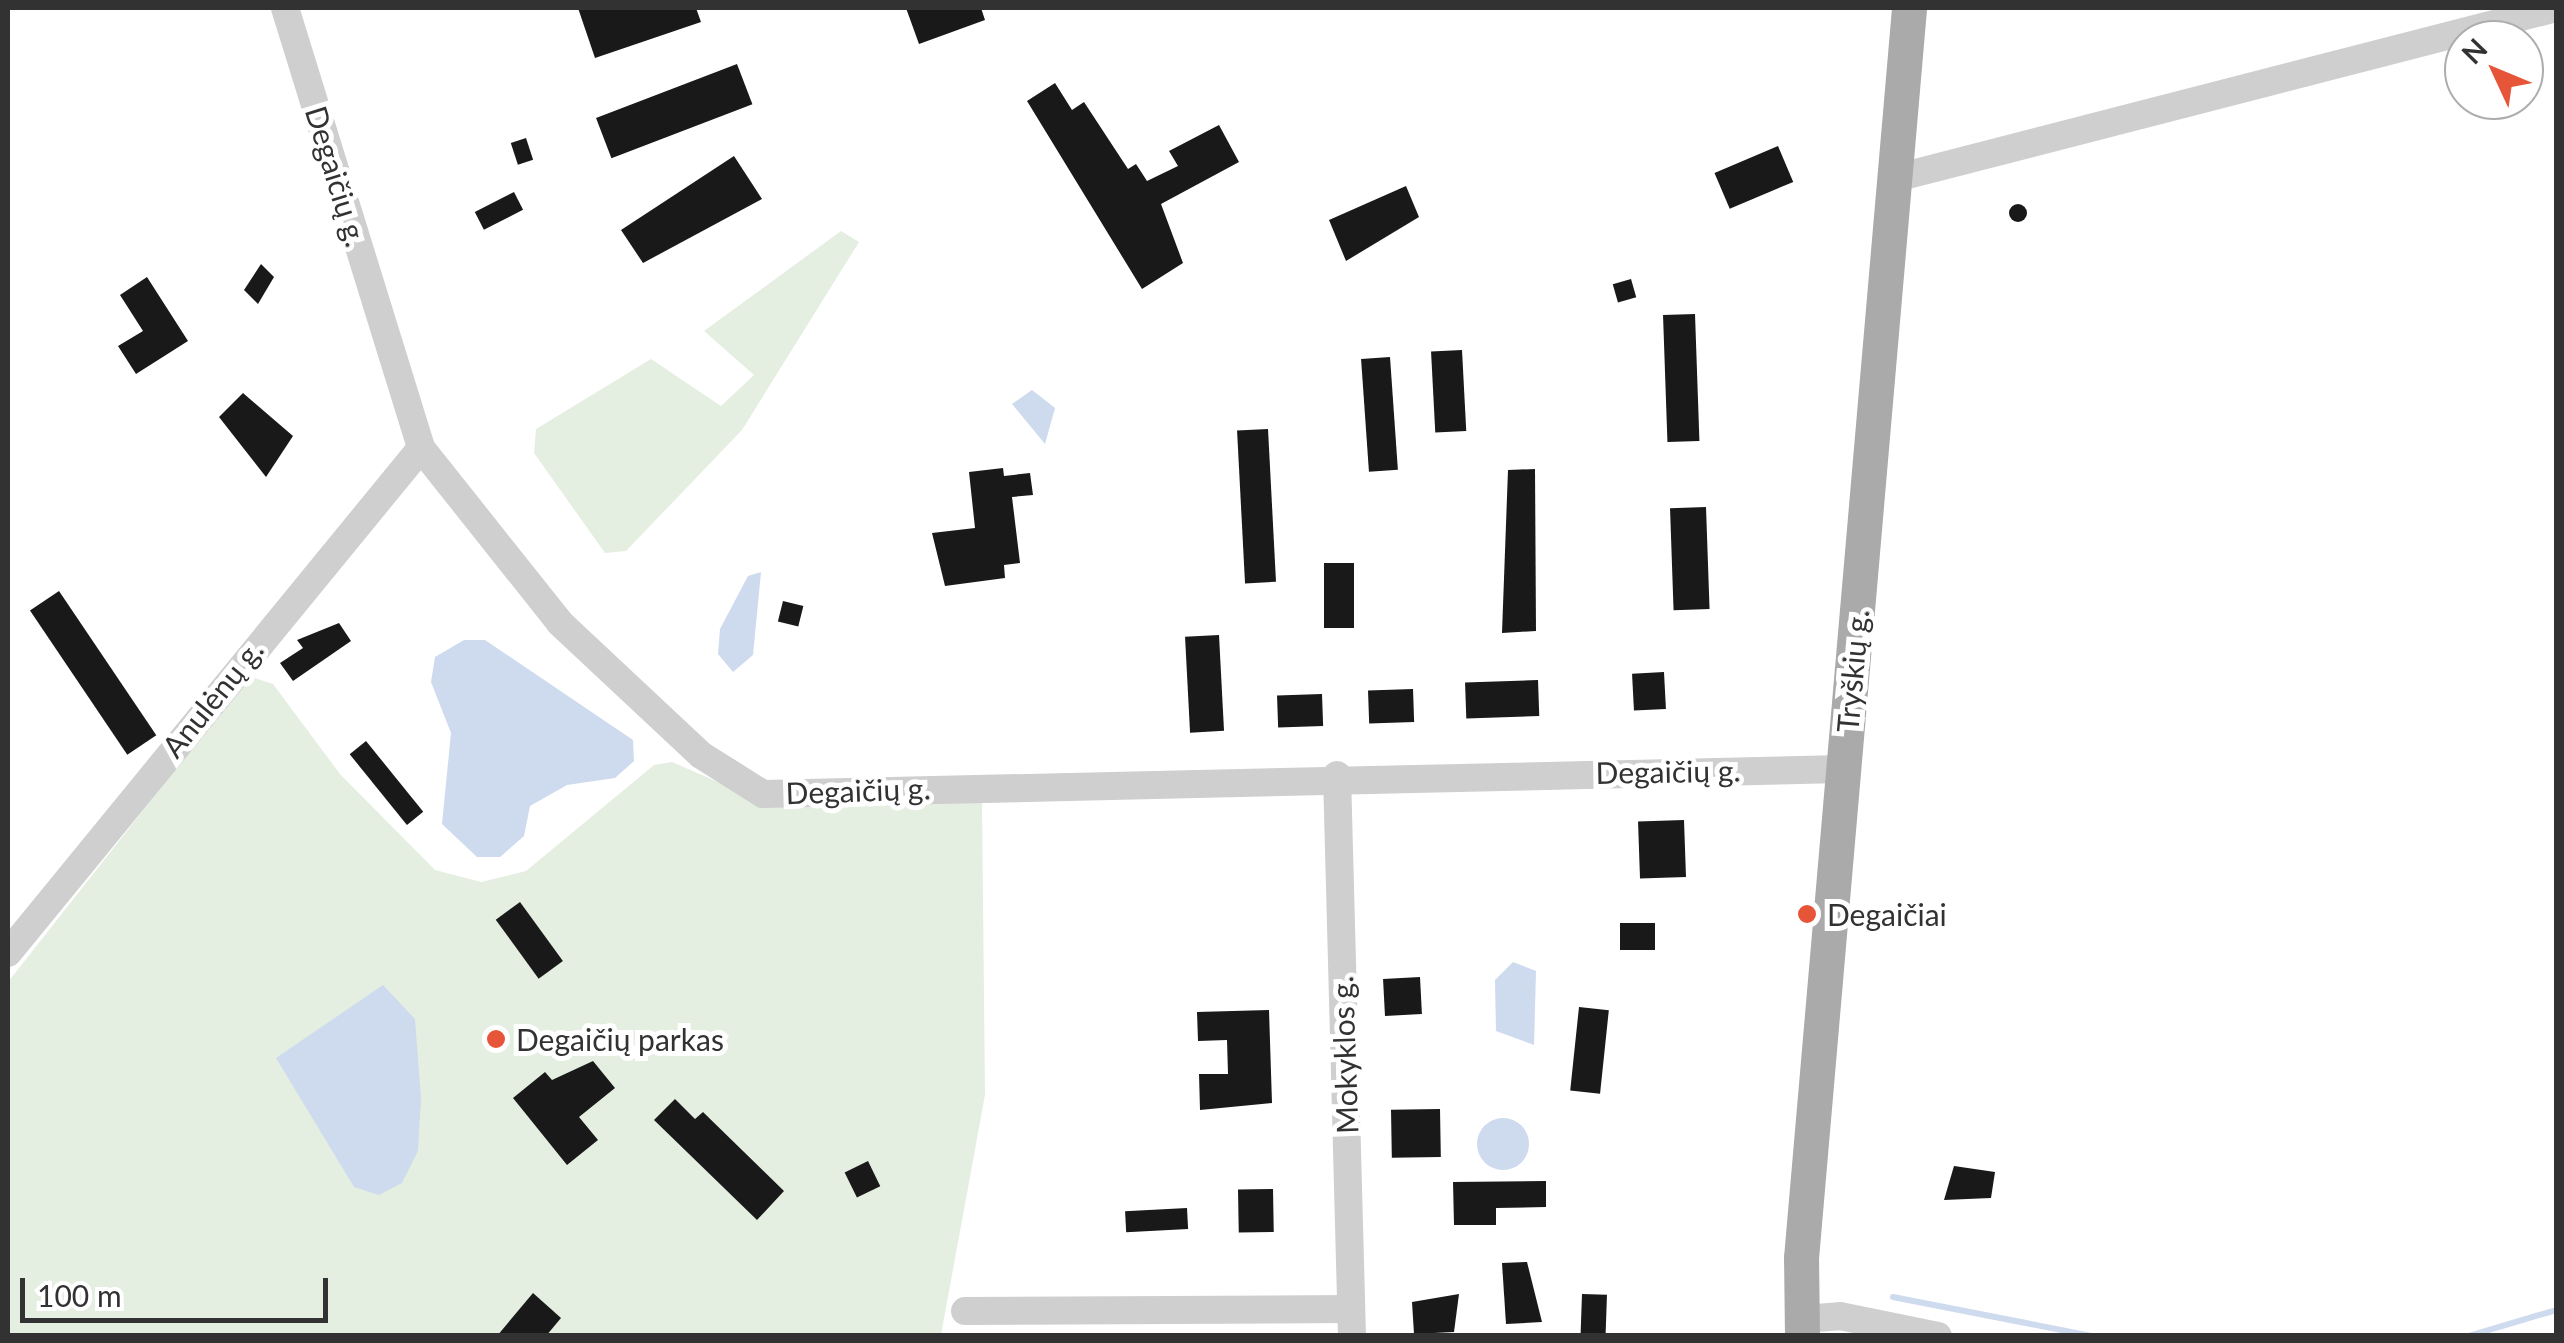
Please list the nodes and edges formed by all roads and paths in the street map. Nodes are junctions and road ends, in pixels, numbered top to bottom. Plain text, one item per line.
1 (284, 8) edge
2 (1909, 8) edge
3 (2556, 8) edge
4 (1896, 178) junction
5 (421, 448) junction
6 (1844, 769) junction
7 (1337, 775) junction
8 (8, 954) edge
9 (965, 1311) dead end
10 (1351, 1322) edge
11 (1801, 1327) edge
12 (1938, 1336) edge

1 - 5 street, Degaičių g.
2 - 4 main road, Tryškių g.
3 - 4 street
4 - 6 main road, Tryškių g.
5 - 7 street, Degaičių g.
5 - 8 street, Anulėnų g.
6 - 7 street, Degaičių g.
6 - 11 main road, Tryškių g.
7 - 10 street, Mokyklos g.
9 - 10 street
11 - 12 street

